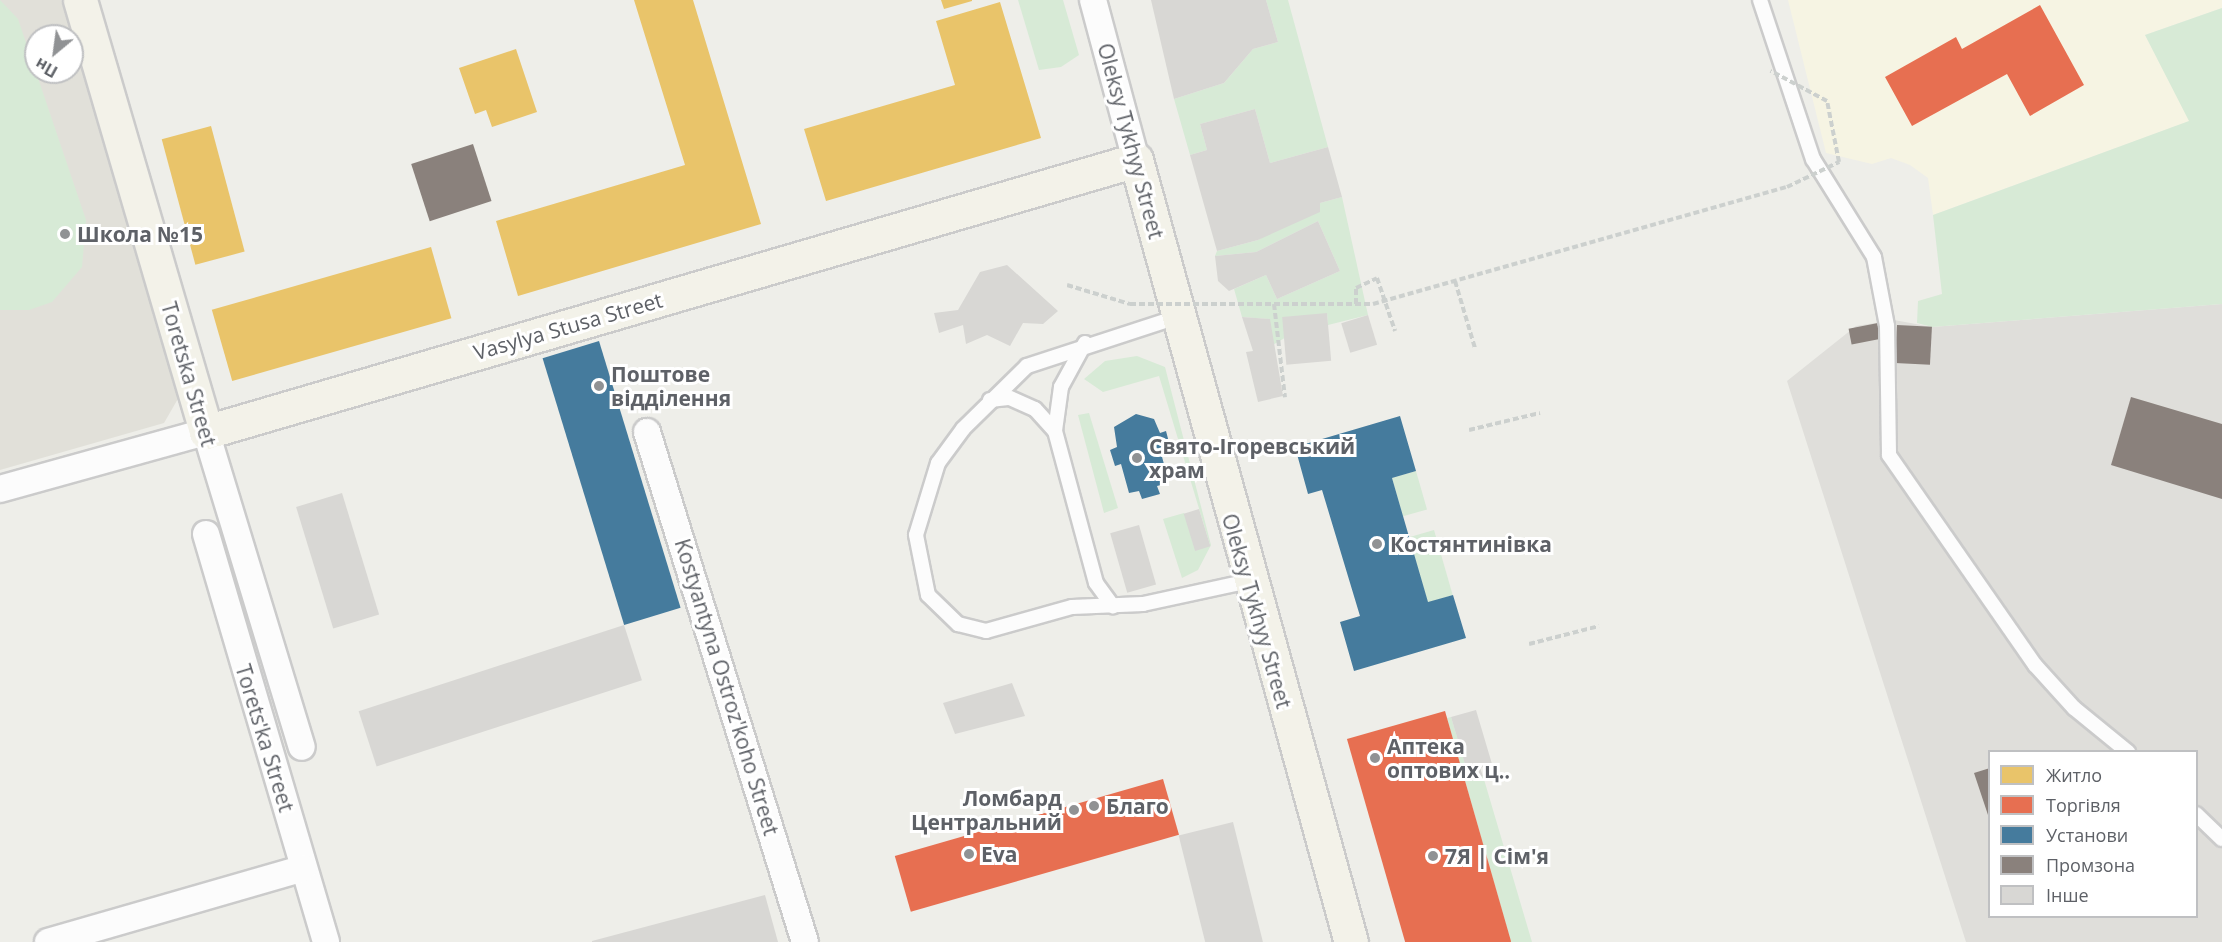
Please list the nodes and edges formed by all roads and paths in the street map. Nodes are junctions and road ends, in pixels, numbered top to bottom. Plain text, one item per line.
1 (80, 0) edge
2 (1093, 0) edge
3 (1760, 0) edge
4 (1771, 71) dead end
5 (1136, 160) junction
6 (1455, 281) junction
7 (1067, 285) dead end
8 (1274, 304) junction
9 (1356, 304) junction
10 (1177, 317) junction
11 (1395, 331) dead end
12 (1085, 344) junction
13 (1475, 348) dead end
14 (1285, 398) dead end
15 (990, 400) junction
16 (1540, 413) dead end
17 (1469, 430) dead end
18 (1055, 431) junction
19 (206, 432) junction
20 (647, 432) dead end
21 (0, 489) edge
22 (206, 534) dead end
23 (1249, 581) junction
24 (1113, 606) junction
25 (1599, 626) dead end
26 (1529, 644) dead end
27 (302, 747) dead end
28 (2126, 750) edge
29 (2198, 816) edge
30 (2222, 839) edge
31 (304, 868) junction
32 (48, 942) edge
33 (326, 942) edge
34 (805, 942) edge
35 (1351, 942) edge

1 - 19 main road, Toretska Street
2 - 5 street, Oleksy Tykhyy Street
3 - 28 lane
4 - 6 path, bridge
5 - 10 main road, Oleksy Tykhyy Street
5 - 19 main road, Vasylya Stusa Street
6 - 9 path, bridge
6 - 13 path
7 - 8 path, bridge
8 - 9 path, bridge
8 - 14 path
9 - 11 path
10 - 12 lane
10 - 23 main road, Oleksy Tykhyy Street
12 - 15 lane
12 - 18 lane
15 - 18 lane
15 - 24 lane
16 - 17 path
18 - 24 lane
19 - 21 street, Vasylya Stusa Street
19 - 27 street, Toretska Street
20 - 34 street, Kostyantyna Ostroz'koho Street
22 - 31 street, Toretsʹka Street
23 - 24 lane
23 - 35 main road, Oleksy Tykhyy Street
25 - 26 path
29 - 30 lane
31 - 32 street
31 - 33 street, Toretsʹka Street

